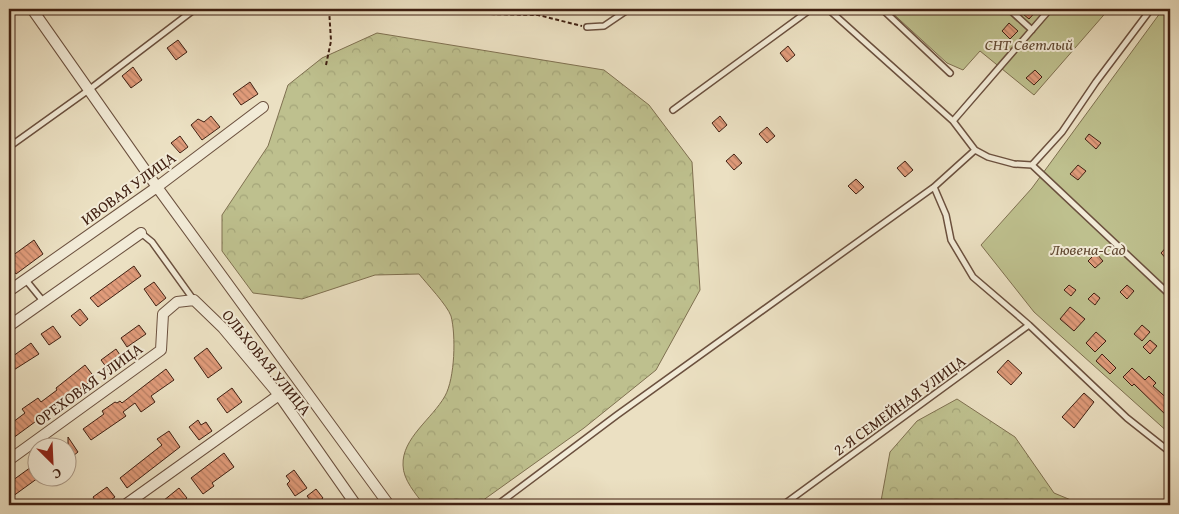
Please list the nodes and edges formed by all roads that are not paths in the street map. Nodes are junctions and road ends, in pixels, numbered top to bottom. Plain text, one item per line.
1 (32, 9) edge
2 (195, 9) edge
3 (629, 9) edge
4 (811, 9) edge
5 (828, 9) edge
6 (882, 9) edge
7 (1009, 9) edge
8 (1050, 9) edge
9 (1151, 9) edge
10 (587, 27) road end
11 (1032, 30) junction
12 (950, 73) dead end
13 (90, 89) junction
14 (264, 106) dead end
15 (673, 110) dead end
16 (953, 121) junction
17 (9, 146) edge
18 (975, 150) junction
19 (1032, 165) junction
20 (157, 187) junction
21 (934, 187) junction
22 (141, 233) joint
23 (25, 279) junction
24 (9, 291) edge
25 (1170, 295) edge
26 (194, 300) junction
27 (43, 301) junction
28 (1029, 325) junction
29 (9, 326) edge
30 (278, 395) junction
31 (1170, 452) edge
32 (9, 460) edge
33 (125, 505) edge
34 (356, 505) edge
35 (389, 505) edge
36 (497, 505) edge
37 (783, 505) edge

1 - 13 street
2 - 13 lane
3 - 10 lane
4 - 15 lane
5 - 16 lane
6 - 12 lane
7 - 11 lane
8 - 11 lane
9 - 19 lane
11 - 16 lane
13 - 17 lane
13 - 20 street
14 - 20 street, ИВОВАЯ УЛИЦА
16 - 18 lane
18 - 19 lane
18 - 21 lane
19 - 25 lane
20 - 23 street, ИВОВАЯ УЛИЦА
20 - 35 street
21 - 28 lane
21 - 36 lane
22 - 26 lane
22 - 27 street
23 - 24 street, ИВОВАЯ УЛИЦА
23 - 27 lane
26 - 30 street, ОЛЬХОВАЯ УЛИЦА
26 - 32 street, ОРЕХОВАЯ УЛИЦА
27 - 29 street
28 - 31 lane
28 - 37 lane, 2-Я СЕМЕЙНАЯ УЛИЦА
30 - 33 street
30 - 34 street, ОЛЬХОВАЯ УЛИЦА

